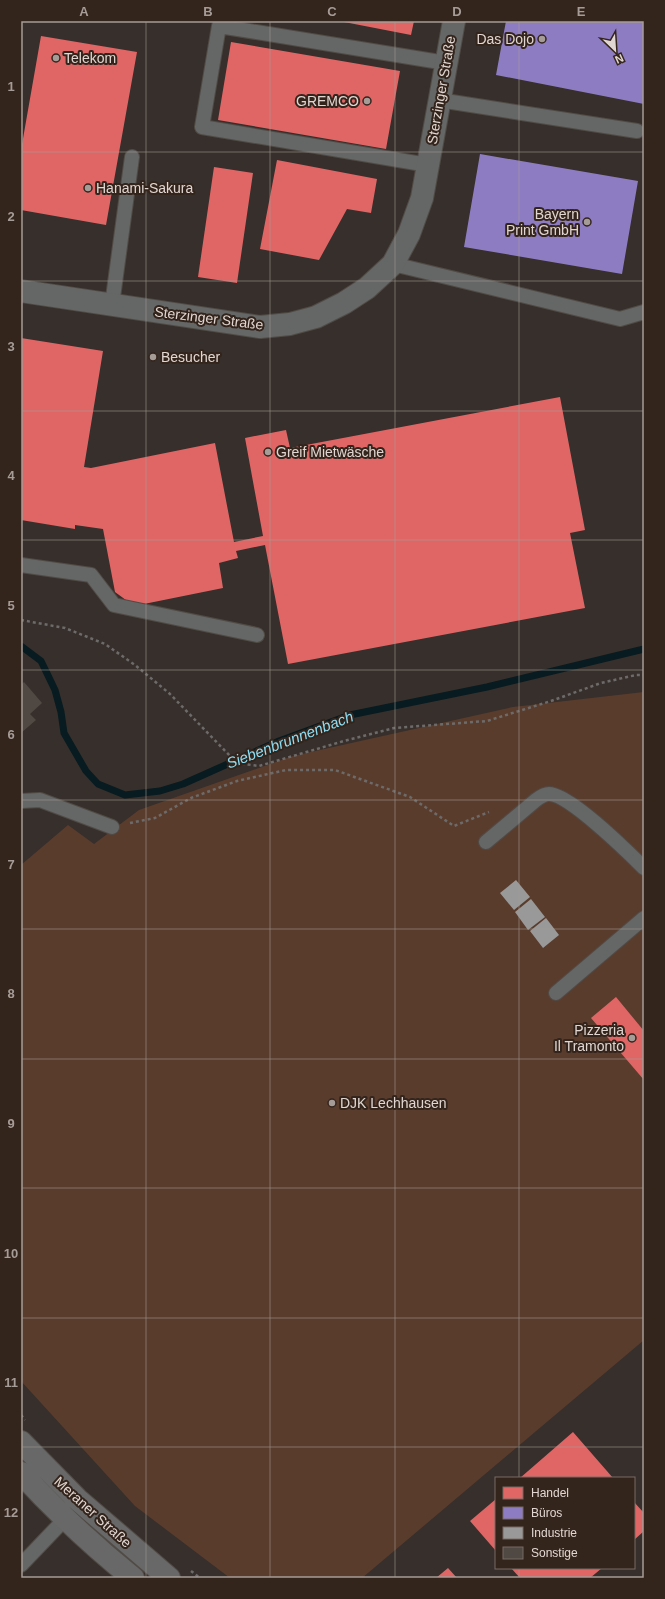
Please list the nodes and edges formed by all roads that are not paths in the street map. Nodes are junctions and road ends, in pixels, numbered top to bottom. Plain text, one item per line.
1 (454, 21) edge
2 (446, 63) junction
3 (439, 100) junction
4 (637, 130) dead end
5 (132, 157) dead end
6 (428, 165) junction
7 (393, 264) junction
8 (21, 291) edge
9 (112, 305) junction
10 (644, 312) edge
11 (21, 565) edge
12 (256, 635) dead end
13 (21, 801) edge
14 (112, 827) road end
15 (486, 842) dead end
16 (644, 868) edge
17 (644, 918) edge
18 (556, 993) dead end
19 (21, 1442) edge
20 (21, 1473) edge
21 (65, 1519) junction
22 (21, 1565) edge
23 (133, 1578) edge
24 (169, 1578) edge

1 - 2 street, Sterzinger Straße
2 - 3 street, Sterzinger Straße
2 - 6 lane
3 - 4 lane
3 - 6 street, Sterzinger Straße
5 - 9 lane
6 - 7 street, Sterzinger Straße
7 - 9 street, Sterzinger Straße
7 - 10 lane
8 - 9 street, Sterzinger Straße
11 - 12 lane
13 - 14 lane
15 - 16 lane
17 - 18 lane
19 - 24 main road, Meraner Straße
20 - 21 main road, Meraner Straße
21 - 22 lane
21 - 23 main road, Meraner Straße

